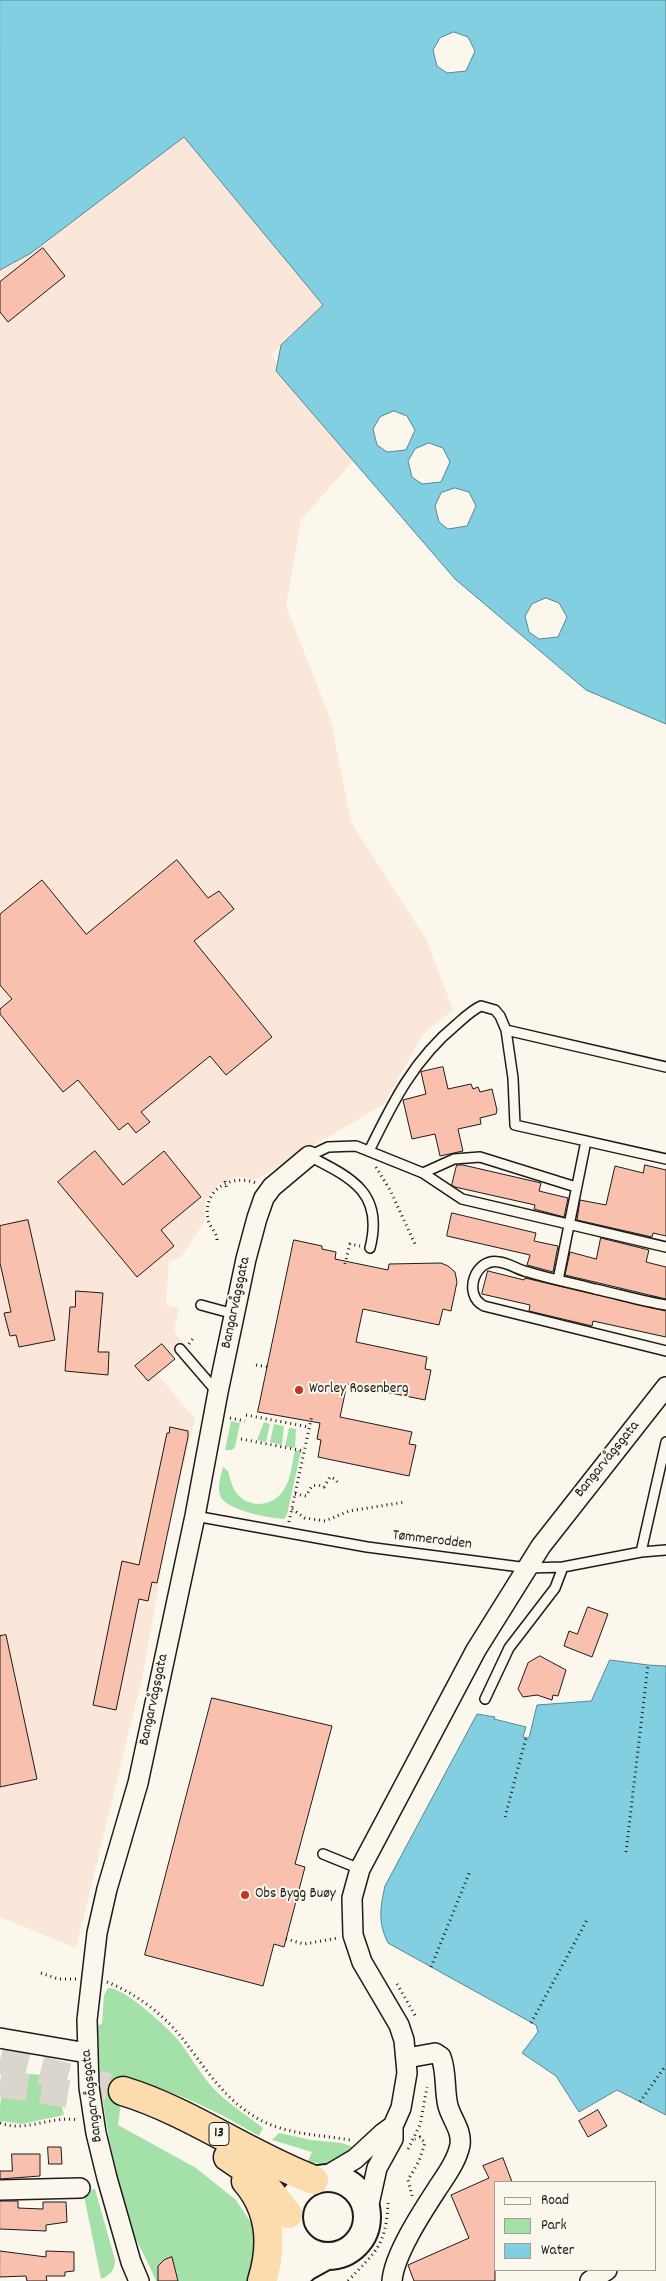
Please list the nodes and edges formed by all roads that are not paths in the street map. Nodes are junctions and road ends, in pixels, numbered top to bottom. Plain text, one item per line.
1 (506, 1030) junction
2 (666, 1067) edge
3 (586, 1140) junction
4 (365, 1149) junction
5 (309, 1156) junction
6 (666, 1158) edge
7 (423, 1173) junction
8 (576, 1187) junction
9 (570, 1226) junction
10 (666, 1247) edge
11 (370, 1248) road end
12 (558, 1280) junction
13 (201, 1305) dead end
14 (666, 1305) edge
15 (234, 1314) junction
16 (180, 1349) dead end
17 (666, 1350) edge
18 (666, 1387) edge
19 (218, 1392) junction
20 (666, 1442) edge
21 (195, 1516) junction
22 (666, 1550) edge
23 (641, 1552) junction
24 (563, 1567) junction
25 (528, 1568) junction
26 (485, 1699) dead end
27 (322, 1854) dead end
28 (360, 1869) junction
29 (0, 2038) edge
30 (87, 2053) junction
31 (407, 2058) junction
32 (393, 2126) junction
33 (218, 2151) junction
34 (318, 2179) junction
35 (80, 2188) dead end
36 (0, 2190) edge
37 (367, 2213) junction
38 (289, 2219) junction
39 (326, 2256) junction
40 (131, 2262) junction
41 (605, 2271) edge
42 (131, 2281) edge
43 (139, 2281) edge
44 (262, 2281) edge
45 (269, 2281) edge
46 (291, 2281) edge
47 (392, 2281) edge
48 (590, 2281) edge

1 - 2 lane
1 - 3 lane
1 - 4 lane
3 - 6 lane
3 - 8 lane
4 - 5 lane
4 - 7 lane
5 - 11 lane
5 - 15 street, Bangarvågsgata
7 - 8 lane
7 - 9 lane
8 - 9 lane
9 - 10 lane
9 - 12 lane
12 - 14 lane
12 - 17 lane
13 - 15 lane
15 - 19 street, Bangarvågsgata
16 - 19 lane
18 - 25 street, Bangarvågsgata
19 - 21 street, Bangarvågsgata
20 - 23 lane
21 - 25 lane, Tømmerodden
21 - 30 street, Bangarvågsgata
22 - 23 lane, Tømmerodden
23 - 24 lane, Tømmerodden
24 - 25 lane, Tømmerodden
24 - 26 lane
25 - 28 street, Bangarvågsgata
27 - 28 lane
28 - 31 street, Bangarvågsgata
29 - 30 street
30 - 40 street, Bangarvågsgata
31 - 32 street, Bangarvågsgata
31 - 47 street
32 - 34 street, Bangarvågsgata
32 - 37 street, Bangarvågsgata
33 - 34 highway, 13
33 - 38 highway, 13
33 - 44 highway, 13
34 - 37 main road
34 - 38 main road
35 - 36 street
37 - 39 main road
38 - 39 main road
38 - 45 main road
39 - 46 main road
40 - 42 street, Bangarvågsgata
40 - 43 street, Bangarvågsgata
41 - 48 street

